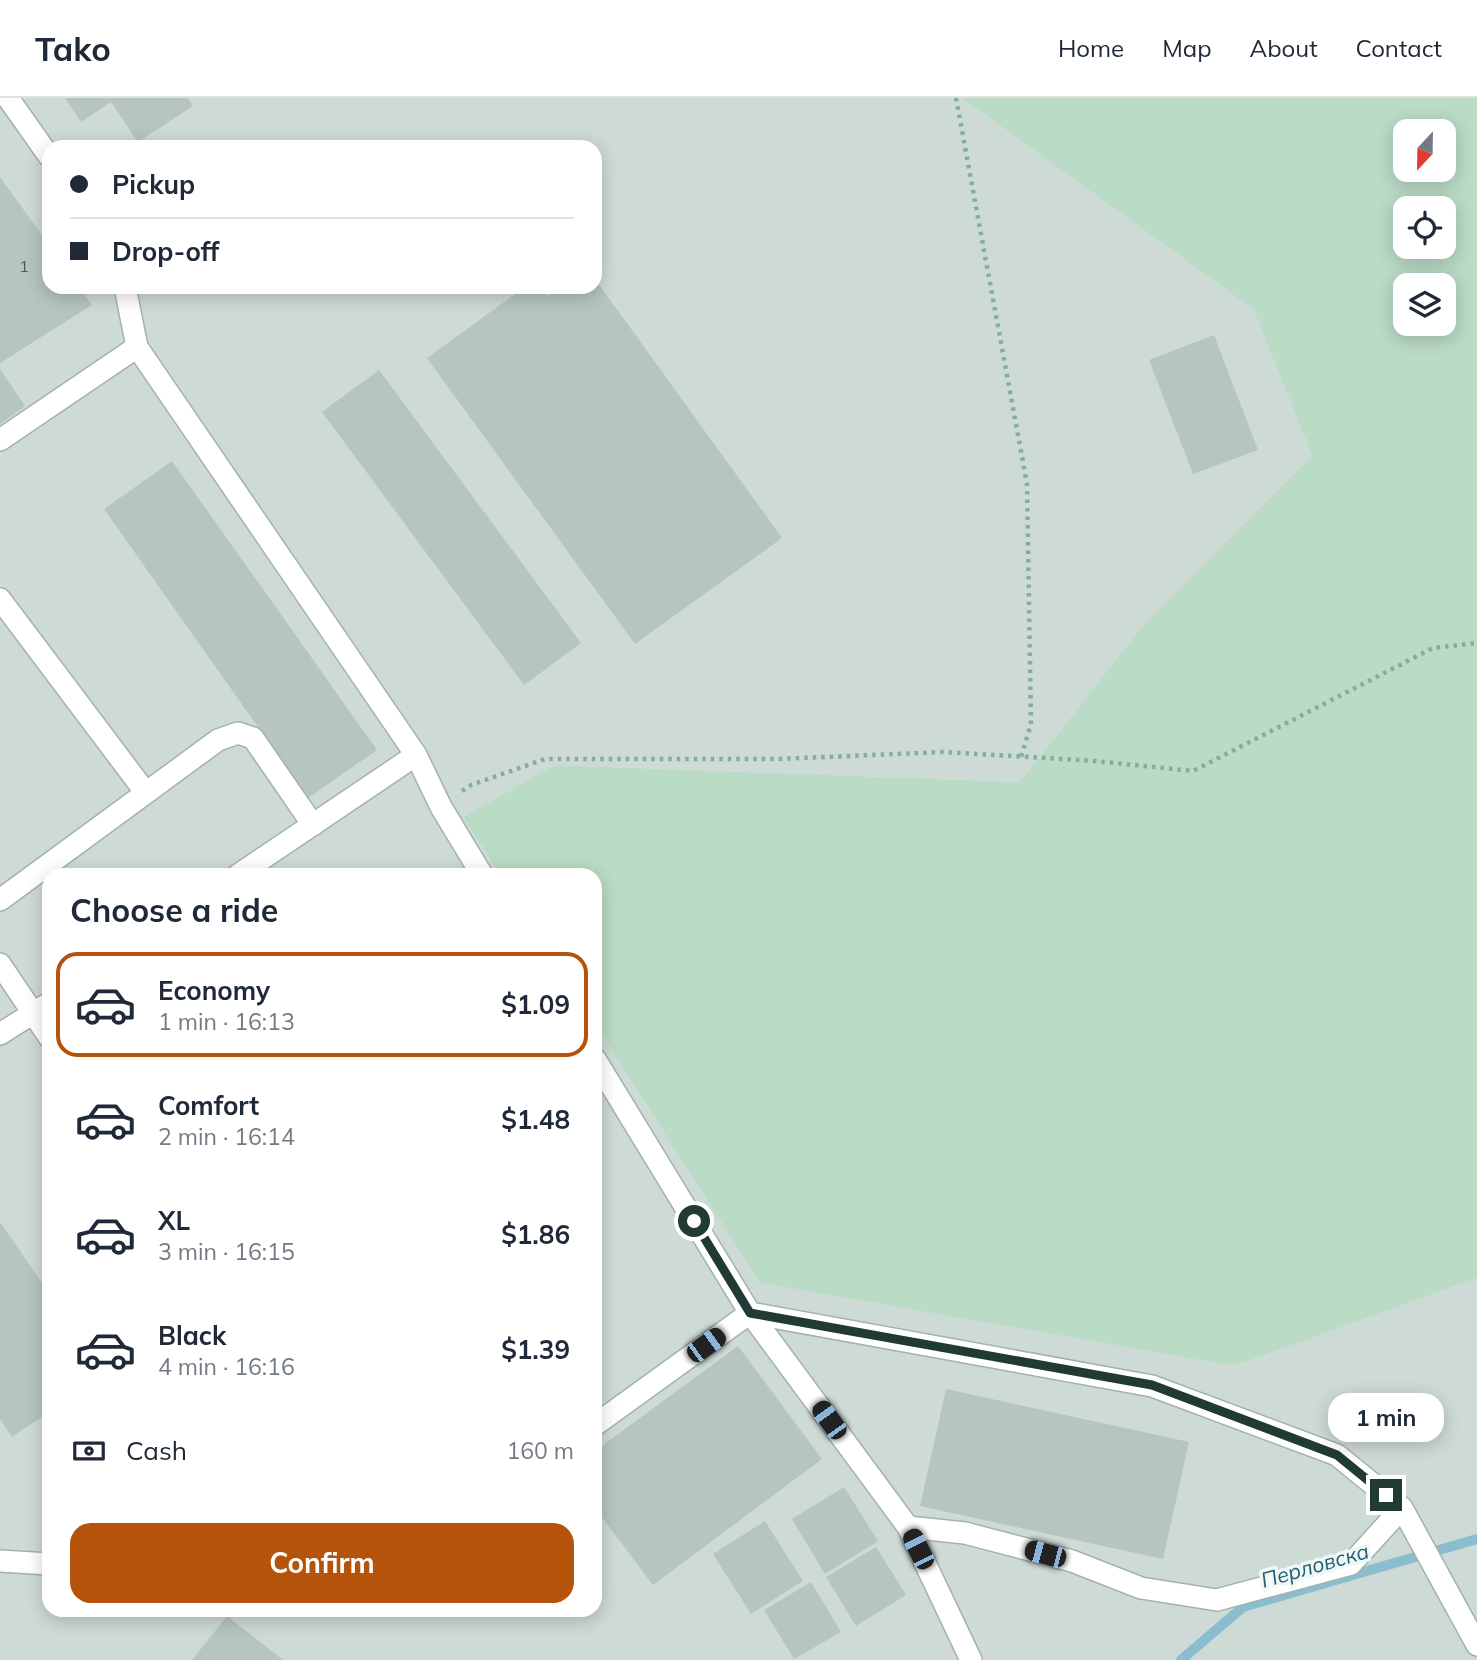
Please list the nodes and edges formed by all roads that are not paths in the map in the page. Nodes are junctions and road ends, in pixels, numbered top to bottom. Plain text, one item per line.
1 (8, 98) edge
2 (42, 146) edge
3 (126, 294) edge
4 (137, 347) junction
5 (0, 440) edge
6 (0, 599) edge
7 (8, 627) edge
8 (416, 755) junction
9 (146, 793) junction
10 (313, 825) junction
11 (44, 868) edge
12 (248, 868) edge
13 (478, 868) edge
14 (42, 869) edge
15 (0, 900) edge
16 (0, 964) edge
17 (41, 1008) edge
18 (0, 1034) edge
19 (602, 1070) edge
20 (750, 1313) junction
21 (602, 1420) edge
22 (1402, 1508) junction
23 (908, 1527) junction
24 (0, 1561) edge
25 (42, 1564) edge
26 (1477, 1645) edge
27 (971, 1660) edge

1 - 2 street
3 - 4 street
4 - 5 street
4 - 8 street
6 - 7 street
7 - 9 street
8 - 10 street
8 - 13 street
9 - 10 street
9 - 11 street
10 - 12 street
14 - 15 street
16 - 17 street
17 - 18 street
19 - 20 street
20 - 21 street
20 - 22 street
20 - 23 street
22 - 23 street
22 - 26 street
23 - 27 street
24 - 25 street

